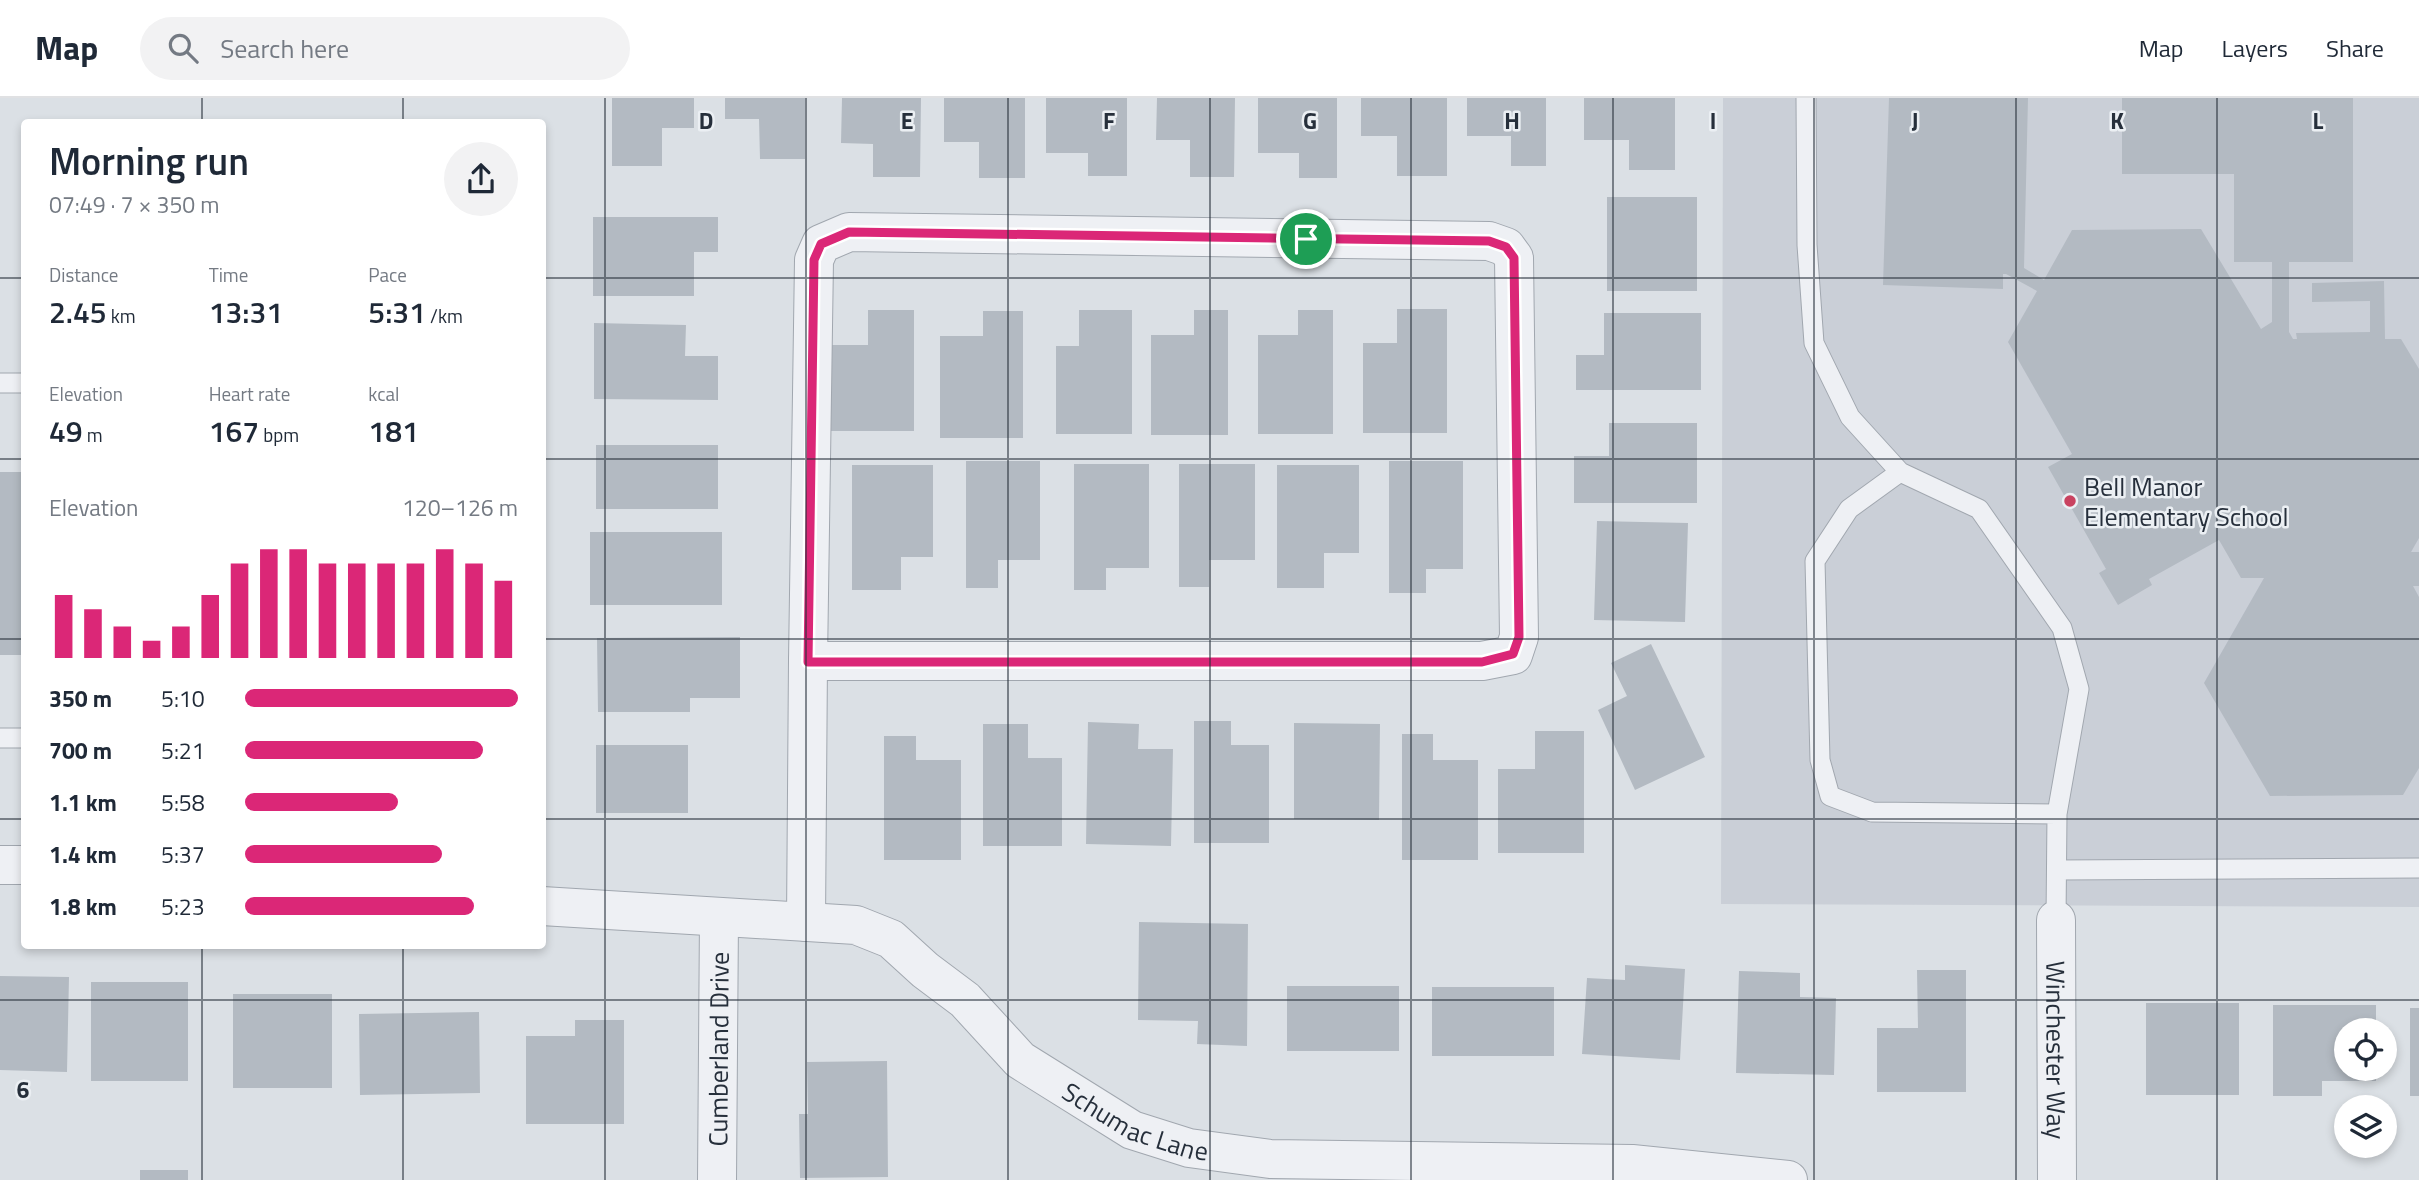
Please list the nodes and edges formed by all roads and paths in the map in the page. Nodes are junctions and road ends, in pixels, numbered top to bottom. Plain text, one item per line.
1 (1806, 98) edge
2 (0, 383) edge
3 (21, 383) edge
4 (1900, 472) junction
5 (808, 662) junction
6 (0, 738) edge
7 (21, 738) edge
8 (2057, 814) junction
9 (21, 865) edge
10 (0, 866) edge
11 (2419, 868) edge
12 (2057, 870) junction
13 (546, 906) edge
14 (719, 917) junction
15 (2056, 920) joint
16 (806, 922) junction
17 (1270, 1169) edge
18 (717, 1180) edge
19 (1788, 1180) edge
20 (2057, 1180) edge

1 - 4 lane
2 - 3 lane
4 - 8 lane
4 - 8 lane
5 - 5 street
5 - 16 street
6 - 7 lane
8 - 12 lane
9 - 10 street
11 - 12 lane
12 - 15 lane
13 - 14 street, Schumac Lane
14 - 16 street, Schumac Lane
14 - 18 street, Cumberland Drive
15 - 20 street, Winchester Way
16 - 17 street, Schumac Lane
17 - 19 street, Schumac Lane

